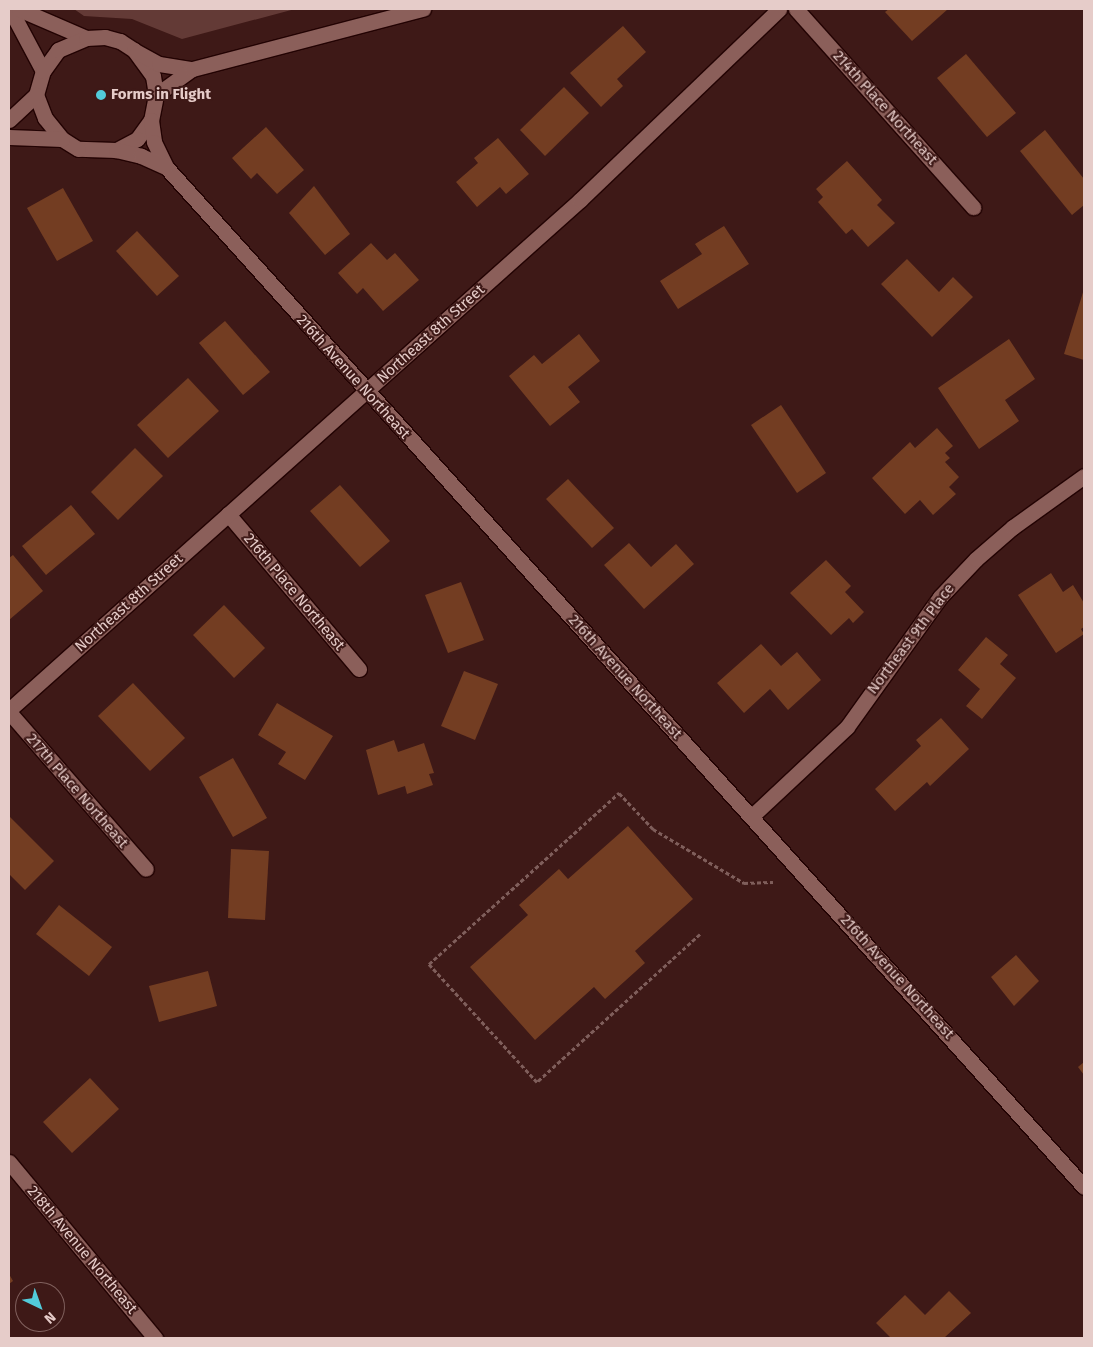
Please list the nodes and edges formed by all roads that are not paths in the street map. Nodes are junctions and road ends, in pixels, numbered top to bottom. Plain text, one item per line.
1 (10, 9) edge
2 (19, 9) edge
3 (423, 9) edge
4 (779, 9) edge
5 (796, 9) edge
6 (86, 38) junction
7 (134, 50) junction
8 (192, 69) junction
9 (43, 71) junction
10 (36, 95) junction
11 (156, 95) junction
12 (9, 120) edge
13 (151, 120) junction
14 (9, 136) edge
15 (62, 139) junction
16 (116, 150) junction
17 (166, 167) junction
18 (973, 206) dead end
19 (366, 392) junction
20 (1084, 476) edge
21 (228, 514) junction
22 (359, 669) dead end
23 (9, 711) edge
24 (752, 816) junction
25 (146, 869) dead end
26 (9, 1162) edge
27 (1084, 1187) edge
28 (155, 1338) edge

1 - 9 street
2 - 6 street
3 - 8 street
4 - 19 street, Northeast 8th Street
5 - 18 street, 214th Place Northeast
6 - 7 street
6 - 9 street
7 - 8 street
7 - 11 street
8 - 11 street
9 - 10 street
10 - 12 street
10 - 15 street
11 - 13 street
13 - 16 street
13 - 17 street, 216th Avenue Northeast
14 - 15 street
15 - 16 street
16 - 17 street, 216th Avenue Northeast
17 - 19 street, 216th Avenue Northeast
19 - 21 street, Northeast 8th Street
19 - 24 street, 216th Avenue Northeast
20 - 24 street, Northeast 9th Place
21 - 22 street, 216th Place Northeast
21 - 23 street, Northeast 8th Street
23 - 25 street, 217th Place Northeast
24 - 27 street, 216th Avenue Northeast
26 - 28 street, 218th Avenue Northeast

